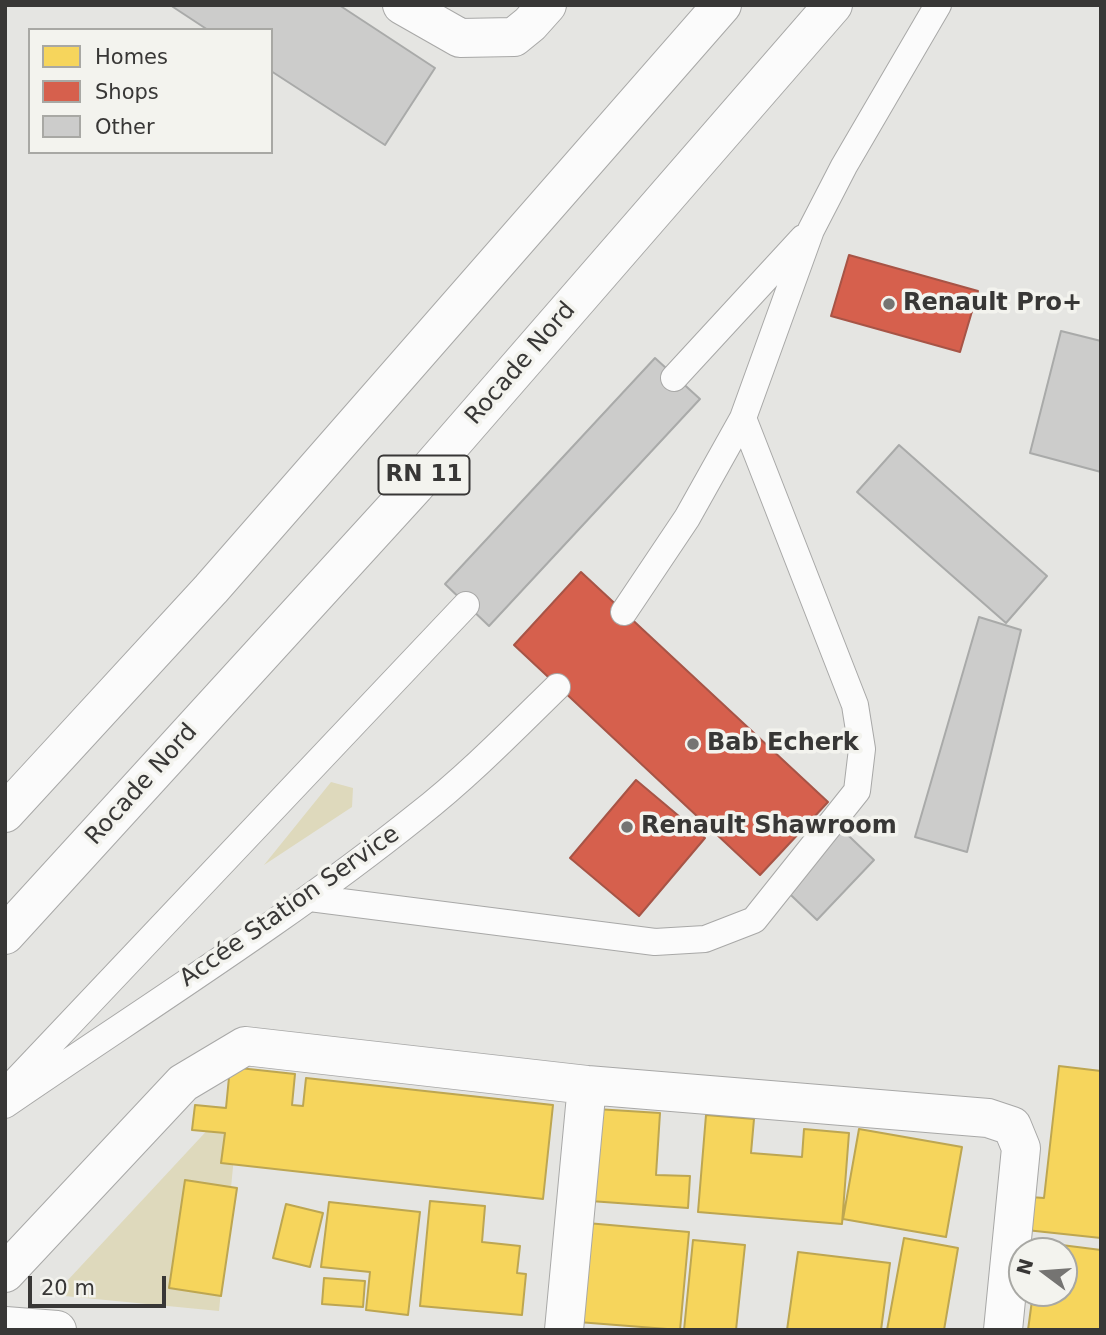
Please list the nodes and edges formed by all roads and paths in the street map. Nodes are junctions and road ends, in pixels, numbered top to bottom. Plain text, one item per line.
1 (402, 5) edge
2 (547, 5) edge
3 (722, 5) edge
4 (833, 5) edge
5 (938, 5) edge
6 (811, 230) junction
7 (674, 378) dead end
8 (743, 418) junction
9 (466, 604) dead end
10 (624, 612) dead end
11 (557, 687) dead end
12 (5, 813) edge
13 (310, 898) junction
14 (5, 935) edge
15 (587, 1085) junction
16 (5, 1092) edge
17 (5, 1105) edge
18 (5, 1273) edge
19 (5, 1326) edge
20 (57, 1330) edge
21 (564, 1330) edge
22 (1003, 1330) edge

1 - 2 main road
3 - 12 main road
4 - 14 main road, Rocade Nord / RN 11
5 - 6 lane
6 - 7 lane
6 - 8 lane
8 - 10 lane
8 - 13 lane
9 - 16 lane
11 - 13 lane, Accée Station Service
13 - 17 lane, Accée Station Service
15 - 18 main road
15 - 21 main road
15 - 22 main road
19 - 20 main road

